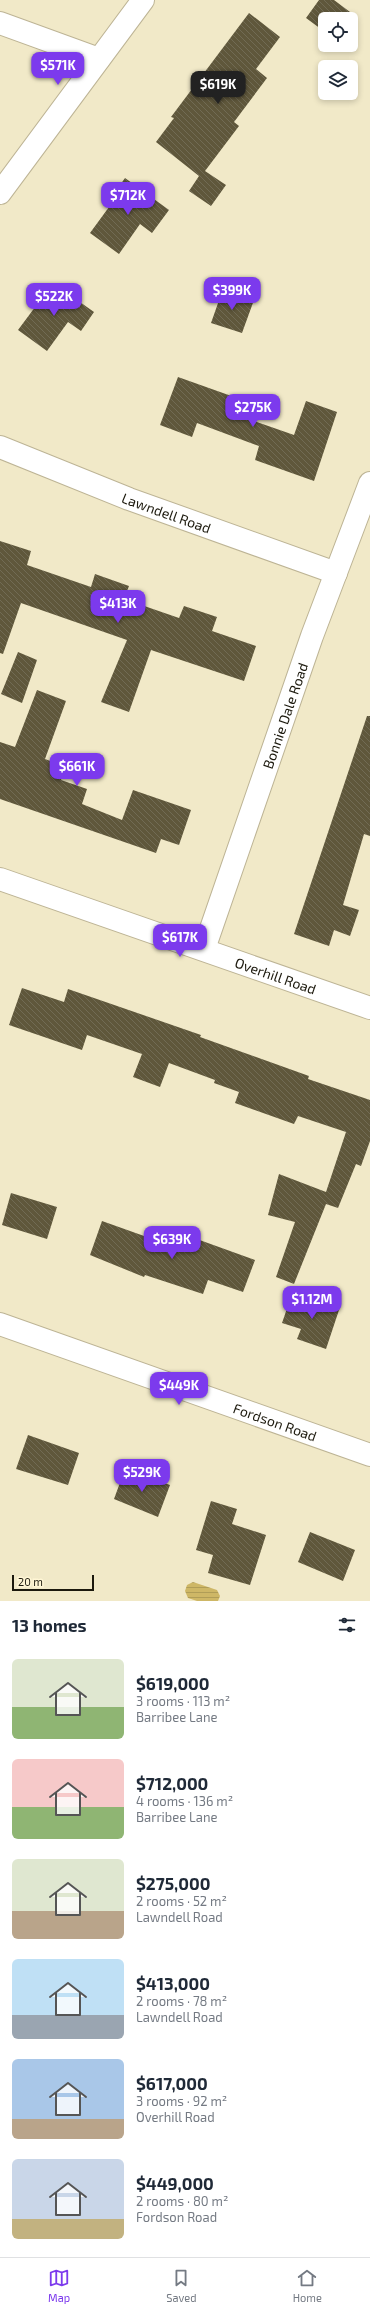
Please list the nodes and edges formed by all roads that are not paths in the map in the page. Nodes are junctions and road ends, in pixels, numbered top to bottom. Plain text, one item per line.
1 (143, 0) edge
2 (0, 23) edge
3 (99, 59) junction
4 (0, 193) edge
5 (0, 447) edge
6 (370, 483) edge
7 (336, 573) junction
8 (0, 878) edge
9 (204, 949) junction
10 (370, 1008) edge
11 (0, 1324) edge
12 (370, 1455) edge

1 - 3 street
2 - 3 street
3 - 4 street
5 - 7 street, Lawndell Road
6 - 7 street, Bonnie Dale Road
7 - 9 street, Bonnie Dale Road
8 - 9 street, Overhill Road
9 - 10 street, Overhill Road
11 - 12 street, Fordson Road

